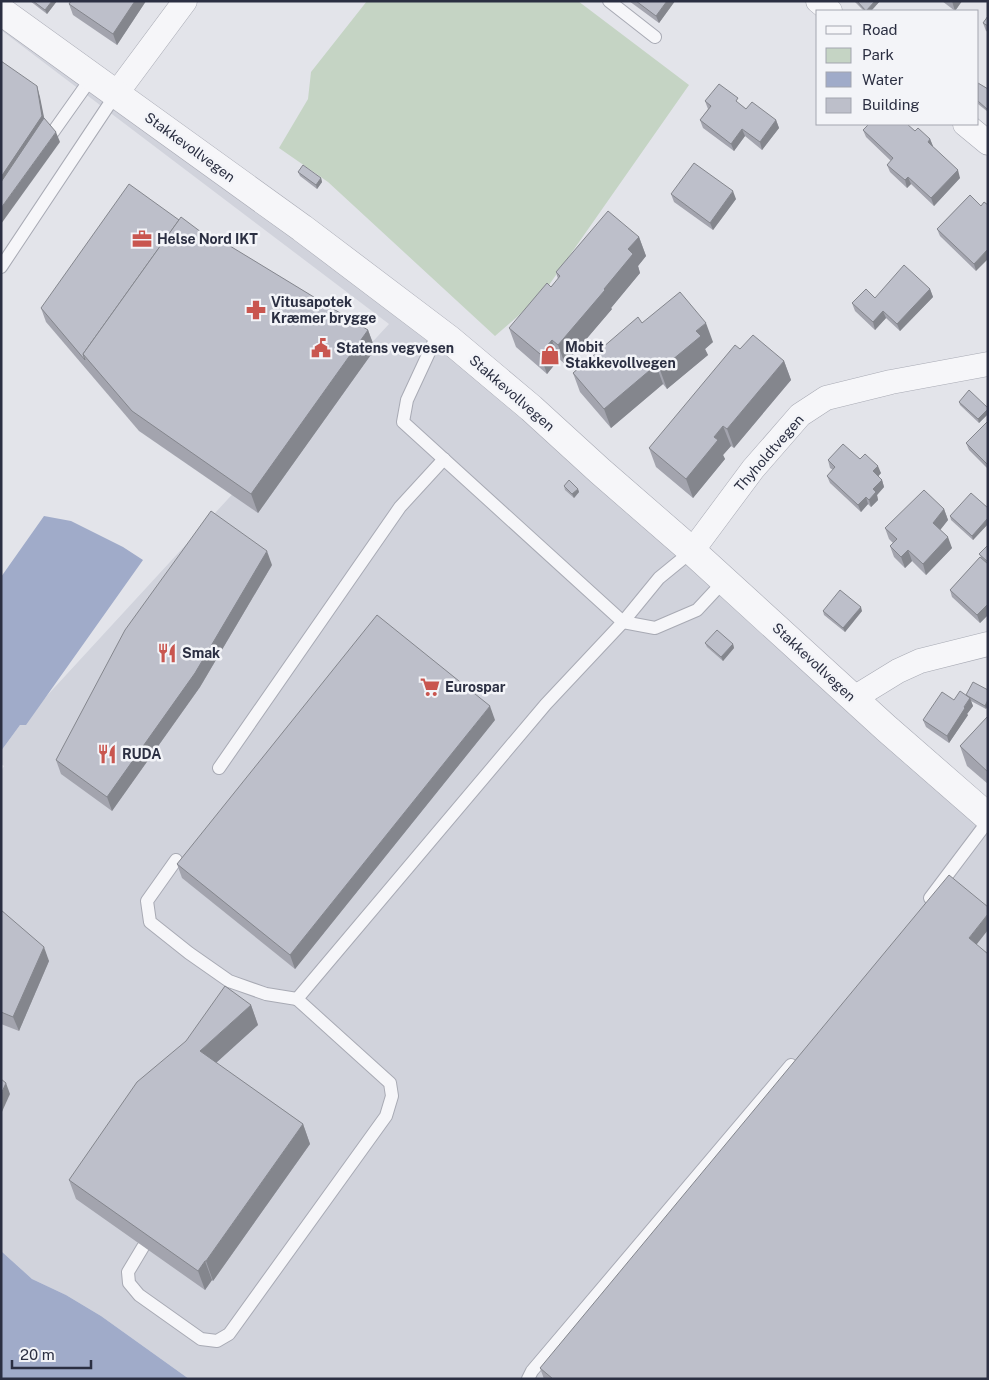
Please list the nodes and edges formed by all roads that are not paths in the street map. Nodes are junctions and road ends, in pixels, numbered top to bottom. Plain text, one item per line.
1 (185, 1) edge
2 (609, 1) edge
3 (818, 1) edge
4 (829, 10) edge
5 (1, 11) edge
6 (655, 37) dead end
7 (92, 77) junction
8 (116, 94) junction
9 (966, 125) edge
10 (988, 143) edge
11 (41, 150) edge
12 (1, 267) edge
13 (439, 331) junction
14 (988, 364) edge
15 (444, 459) junction
16 (692, 551) junction
17 (724, 581) junction
18 (623, 622) junction
19 (988, 644) edge
20 (854, 698) junction
21 (219, 768) dead end
22 (988, 817) edge
23 (988, 821) edge
24 (176, 860) dead end
25 (922, 907) edge
26 (297, 999) junction
27 (802, 1052) edge
28 (143, 1247) edge
29 (528, 1379) edge

1 - 8 street
2 - 6 lane
3 - 4 street
5 - 7 street, Stakkevollvegen
7 - 8 street, Stakkevollvegen
7 - 11 lane
8 - 12 lane
8 - 13 street, Stakkevollvegen
9 - 10 street
13 - 15 lane
13 - 16 street, Stakkevollvegen
14 - 16 street, Thyholdtvegen
15 - 18 lane
15 - 21 lane
16 - 17 street, Stakkevollvegen
16 - 18 lane
17 - 18 lane
17 - 20 street, Stakkevollvegen
18 - 26 lane
19 - 20 street
20 - 22 street, Stakkevollvegen
23 - 25 lane
24 - 26 lane
26 - 28 lane
27 - 29 lane

